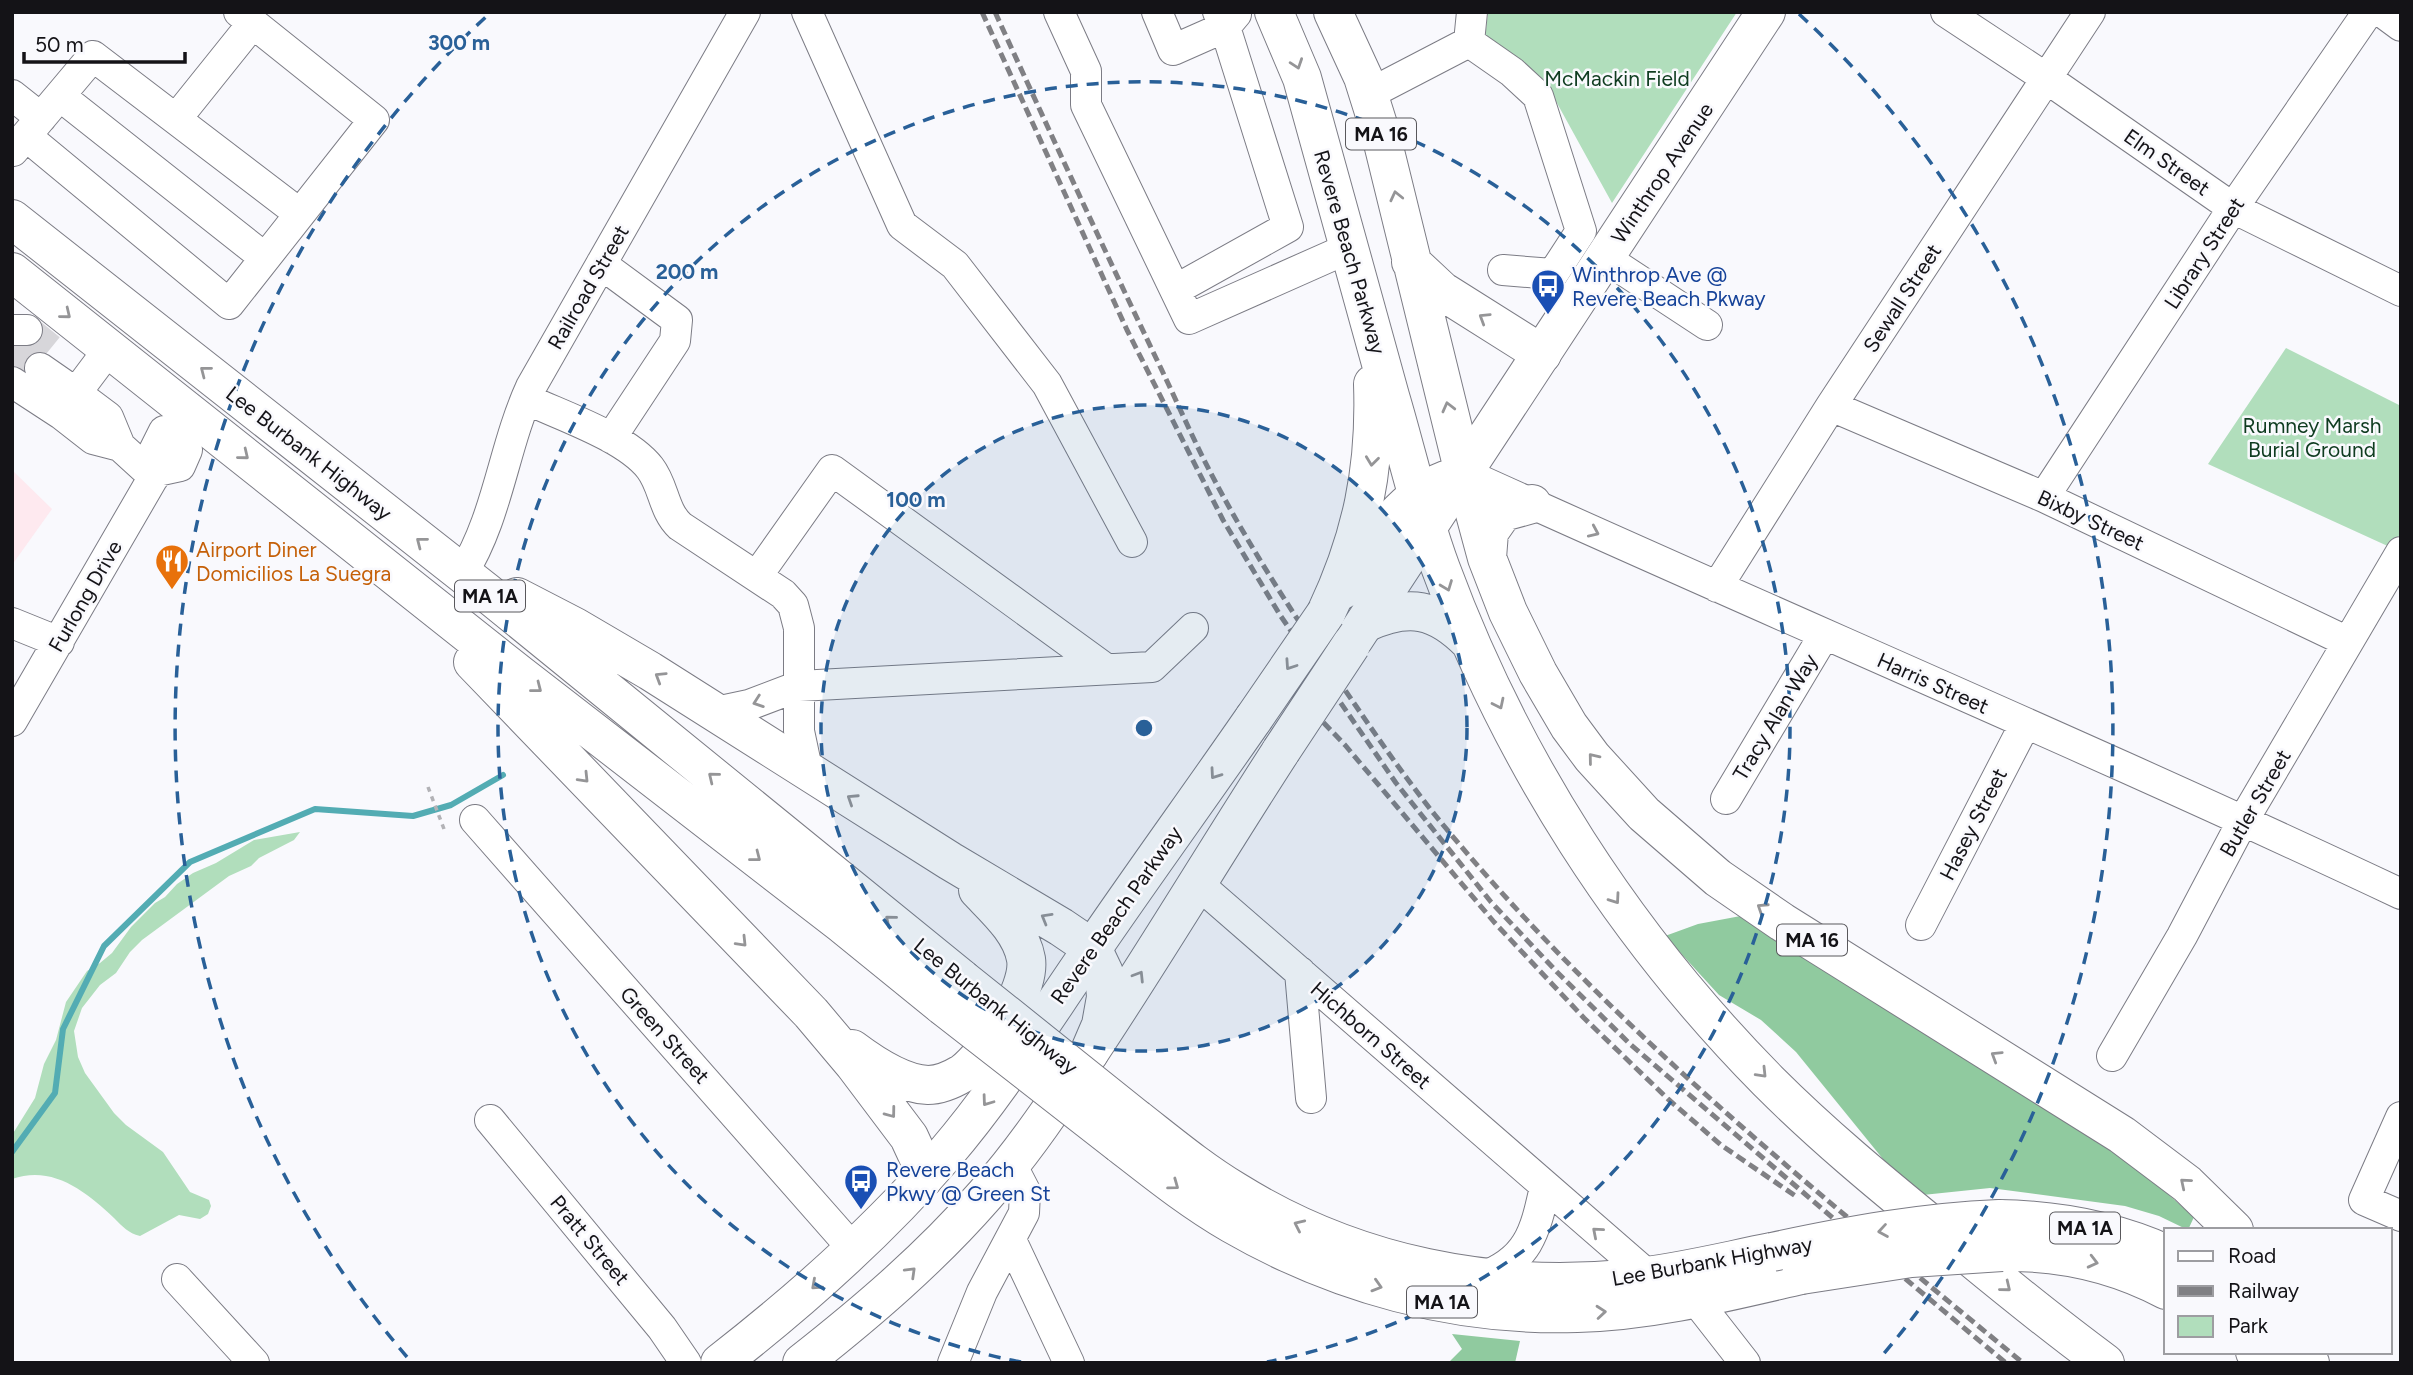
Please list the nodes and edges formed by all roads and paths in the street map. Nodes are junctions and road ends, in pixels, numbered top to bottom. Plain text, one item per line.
1 (745, 12) edge
2 (807, 12) edge
3 (1059, 12) edge
4 (1157, 12) edge
5 (1274, 12) edge
6 (1333, 12) edge
7 (1472, 12) edge
8 (1766, 12) edge
9 (1946, 12) edge
10 (2090, 12) edge
11 (2368, 12) edge
12 (2382, 12) edge
13 (1227, 17) edge
14 (246, 18) edge
15 (2401, 26) edge
16 (1469, 43) junction
17 (2046, 78) junction
18 (1369, 94) junction
19 (12, 95) edge
20 (1313, 118) junction
21 (176, 119) junction
22 (35, 125) edge
23 (2233, 208) junction
24 (300, 214) junction
25 (12, 219) edge
26 (1349, 248) junction
27 (265, 258) junction
28 (1411, 262) junction
29 (601, 264) junction
30 (1581, 269) junction
31 (1503, 270) dead end
32 (12, 272) edge
33 (1175, 290) junction
34 (2401, 291) edge
35 (1369, 319) junction
36 (1707, 325) dead end
37 (109, 349) junction
38 (1542, 354) junction
39 (47, 360) tunnel mouth
40 (12, 382) tunnel mouth
41 (68, 398) junction
42 (526, 399) junction
43 (1831, 406) junction
44 (190, 425) junction
45 (611, 438) junction
46 (1464, 473) junction
47 (156, 474) junction
48 (2044, 497) junction
49 (1532, 504) junction
50 (1423, 511) junction
51 (1132, 542) dead end
52 (2401, 552) edge
53 (366, 553) junction
54 (1488, 558) junction
55 (462, 574) junction
56 (757, 576) junction
57 (1717, 587) junction
58 (1326, 613) junction
59 (12, 623) edge
60 (1193, 628) dead end
61 (1358, 634) junction
62 (1824, 635) junction
63 (59, 642) junction
64 (1470, 642) junction
65 (2348, 642) junction
66 (1106, 669) junction
67 (799, 686) junction
68 (716, 712) junction
69 (12, 720) edge
70 (2025, 724) junction
71 (807, 769) junction
72 (428, 787) dead end
73 (1726, 799) dead end
74 (475, 820) dead end
75 (2244, 820) junction
76 (444, 829) dead end
77 (950, 861) junction
78 (1197, 883) junction
79 (2401, 894) edge
80 (1922, 925) dead end
81 (1092, 948) junction
82 (1300, 972) junction
83 (953, 992) junction
84 (811, 1013) junction
85 (1089, 1053) junction
86 (2112, 1056) dead end
87 (1311, 1098) dead end
88 (2401, 1117) edge
89 (490, 1121) dead end
90 (1128, 1132) junction
91 (1011, 1164) junction
92 (923, 1179) junction
93 (1545, 1187) junction
94 (2401, 1216) edge
95 (2232, 1228) edge
96 (2000, 1236) junction
97 (1011, 1240) junction
98 (854, 1250) junction
99 (2164, 1253) edge
100 (1787, 1264) junction
101 (1648, 1276) junction
102 (1480, 1278) junction
103 (177, 1279) dead end
104 (2164, 1289) edge
105 (1695, 1299) junction
106 (254, 1363) edge
107 (685, 1363) edge
108 (720, 1363) edge
109 (802, 1363) edge
110 (953, 1363) edge
111 (1069, 1363) edge
112 (1745, 1363) edge
113 (2105, 1363) edge

1 - 29 street, Railroad Street
2 - 51 street
3 - 33 street
4 - 13 street
5 -> 20 main road, Revere Beach Parkway / MA 16
6 - 18 main road, MA 16
7 - 16 street
8 - 30 main road, Winthrop Avenue
9 - 17 street, Elm Street
10 - 17 street, Sewall Street
11 - 23 street, Library Street
12 - 15 street
13 - 33 street
14 - 21 street
14 - 24 street
16 - 18 street
16 - 30 street
17 - 23 street, Elm Street
17 - 43 street, Sewall Street
18 - 20 main road
28 -> 18 main road, MA 16
19 - 22 street
20 - 26 main road, Revere Beach Parkway / MA 16
21 - 22 street
21 - 24 street
22 - 27 street
22 - 27 street
23 - 34 street, Elm Street
23 - 48 street, Library Street
24 - 27 street
55 -> 25 main road, Lee Burbank Highway / MA 1A
26 - 33 street
26 - 35 main road, Revere Beach Parkway / MA 16
38 -> 28 main road
46 -> 28 main road, MA 16
29 - 42 street, Railroad Street
29 - 45 street
30 - 31 street
30 - 36 street
30 - 38 main road, Winthrop Avenue
32 -> 37 main road, Lee Burbank Highway / MA 1A
35 - 50 main road, Revere Beach Parkway / MA 16
35 -> 58 main road
37 - 41 street
37 - 44 main road, Lee Burbank Highway / MA 1A
38 - 46 main road, Winthrop Avenue
39 - 41 street
40 - 41 street
41 - 47 street
42 - 45 street
42 - 55 street, Railroad Street
43 - 48 street, Bixby Street
43 - 57 street, Sewall Street
44 - 47 street
44 -> 53 main road, Lee Burbank Highway / MA 1A
45 - 56 street
46 - 49 street, Harris Street
46 - 50 main road, Revere Beach Parkway
46 - 54 main road, MA 16
47 - 63 street, Furlong Drive
48 - 65 street, Bixby Street
49 - 54 main road
49 -> 57 street, Harris Street
50 - 58 main road, Revere Beach Parkway
50 - 61 main road, Revere Beach Parkway
50 -> 64 main road, MA 16
52 - 65 street, Butler Street
53 -> 83 main road, Lee Burbank Highway / MA 1A
53 -> 84 main road
95 -> 54 main road, MA 16
68 -> 55 main road
83 -> 55 main road, Lee Burbank Highway / MA 1A
56 - 66 street
56 - 67 street
57 - 62 street, Harris Street
58 -> 81 main road, Revere Beach Parkway, bridge
59 - 63 street
60 - 66 street
61 - 64 main road
61 - 78 main road, Revere Beach Parkway, bridge
62 - 70 street, Harris Street
62 - 73 street, Tracy Alan Way
63 - 69 street, Furlong Drive
64 -> 113 main road, MA 16
65 - 75 street, Butler Street
66 - 67 street
67 -> 68 street
67 - 71 street
68 - 71 main road
70 - 75 street, Harris Street
70 - 80 street, Hasey Street
77 -> 71 main road
72 - 76 path
74 - 98 street, Green Street
75 - 79 street, Harris Street
75 - 86 street, Butler Street
81 -> 77 main road
77 - 84 main road
78 - 82 street, Hichborn Street
85 -> 78 main road, Revere Beach Parkway
81 - 85 main road
81 -> 92 main road, Revere Beach Parkway
82 - 87 street
82 - 93 street, Hichborn Street
83 - 90 main road, Lee Burbank Highway / MA 1A, bridge
84 -> 92 main road
85 - 91 main road, Revere Beach Parkway
88 - 94 street
89 - 107 street, Pratt Street
102 -> 90 main road, Lee Burbank Highway / MA 1A
90 -> 105 main road, Lee Burbank Highway / MA 1A
91 - 97 street
109 -> 91 main road, Revere Beach Parkway
92 - 98 main road, Revere Beach Parkway
101 -> 93 street, Hichborn Street
93 - 102 street
96 - 99 main road, Lee Burbank Highway / MA 1A
96 - 100 main road, Lee Burbank Highway / MA 1A, bridge
96 -> 104 main road, Lee Burbank Highway / MA 1A
97 - 110 street
97 - 111 street
98 -> 108 main road, Revere Beach Parkway
100 - 101 main road, Lee Burbank Highway / MA 1A
100 - 105 main road, Lee Burbank Highway / MA 1A
101 - 102 main road, Lee Burbank Highway / MA 1A
103 - 106 street
105 - 112 street

